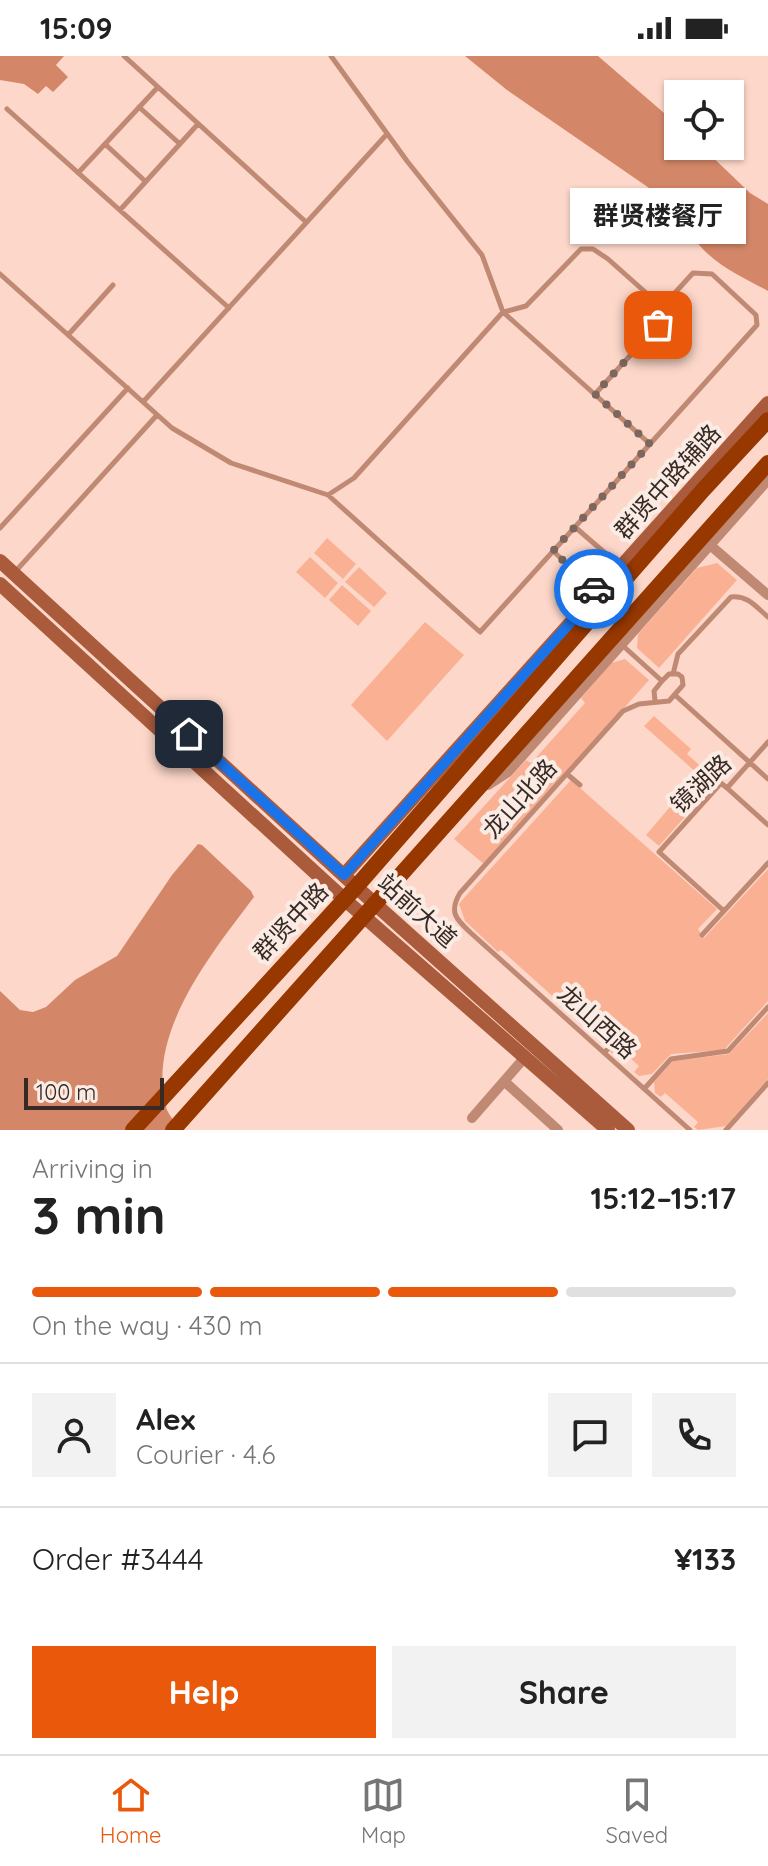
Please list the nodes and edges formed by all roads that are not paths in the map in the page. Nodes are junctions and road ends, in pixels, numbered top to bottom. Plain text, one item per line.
1 (124, 56) edge
2 (331, 56) edge
3 (158, 87) junction
4 (139, 107) junction
5 (7, 109) dead end
6 (198, 124) junction
7 (387, 134) junction
8 (105, 144) junction
9 (180, 144) junction
10 (78, 173) junction
11 (146, 182) junction
12 (120, 210) junction
13 (306, 222) junction
14 (0, 274) edge
15 (113, 285) dead end
16 (662, 307) junction
17 (229, 308) junction
18 (503, 312) junction
19 (68, 335) junction
20 (128, 388) junction
21 (595, 394) junction
22 (143, 402) junction
23 (768, 403) edge
24 (157, 415) junction
25 (768, 420) edge
26 (650, 444) junction
27 (768, 463) edge
28 (768, 480) edge
29 (328, 495) junction
30 (575, 527) junction
31 (0, 528) edge
32 (710, 545) junction
33 (553, 551) junction
34 (0, 561) edge
35 (621, 567) junction
36 (13, 573) junction
37 (0, 584) edge
38 (598, 592) junction
39 (768, 595) edge
40 (768, 617) edge
41 (622, 644) junction
42 (673, 674) junction
43 (662, 681) junction
44 (675, 695) junction
45 (655, 701) junction
46 (768, 742) edge
47 (749, 763) junction
48 (567, 774) junction
49 (768, 779) edge
50 (580, 785) dead end
51 (727, 788) junction
52 (473, 795) junction
53 (768, 825) edge
54 (768, 863) edge
55 (350, 881) junction
56 (344, 899) junction
57 (370, 910) junction
58 (724, 911) junction
59 (702, 935) dead end
60 (479, 941) joint
61 (768, 1007) edge
62 (616, 1040) dead end
63 (604, 1053) junction
64 (526, 1056) junction
65 (505, 1082) junction
66 (768, 1083) edge
67 (644, 1089) junction
68 (472, 1118) dead end
69 (133, 1130) edge
70 (173, 1130) edge
71 (558, 1130) edge
72 (608, 1130) edge
73 (628, 1130) edge
74 (690, 1130) edge
75 (726, 1130) edge

1 - 3 lane
2 - 7 lane
3 - 4 lane
3 - 6 lane
4 - 8 lane
4 - 9 lane
5 - 10 lane
6 - 9 lane
6 - 13 lane
7 - 13 lane
7 - 18 lane
8 - 10 lane
8 - 11 lane
9 - 11 lane
10 - 12 lane
11 - 12 lane
12 - 17 lane
13 - 17 lane
14 - 19 lane
15 - 19 lane
16 - 18 lane
16 - 21 lane
16 - 26 lane
17 - 22 lane
18 - 21 lane
18 - 29 lane
19 - 20 lane
20 - 22 lane
20 - 31 lane
21 - 26 lane
22 - 24 lane
23 - 35 main road, 群贤中路辅路
24 - 29 lane
24 - 36 lane
25 - 55 main road, 群贤中路
26 - 30 lane
27 - 52 main road
28 - 32 street
29 - 33 lane
30 - 33 lane
30 - 35 lane
32 - 39 street
32 - 41 street
33 - 38 lane
34 - 36 main road, 站前大道
35 - 38 main road, 群贤中路辅路
36 - 55 main road, 站前大道
37 - 56 main road, 站前大道
38 - 55 main road, 群贤中路辅路
40 - 42 lane
41 - 43 lane
41 - 52 street
42 - 43 lane
42 - 44 lane
43 - 45 lane
44 - 45 lane, 龙山北路
44 - 47 lane
45 - 48 lane, 龙山北路
46 - 47 lane, 镜湖路
47 - 49 lane
47 - 51 lane, 镜湖路
48 - 50 lane
48 - 60 lane, 龙山北路
51 - 53 lane
51 - 58 lane, 镜湖路
52 - 57 main road
54 - 58 lane
55 - 56 main road, 群贤中路
55 - 57 main road, 站前大道
56 - 57 main road, 站前大道
56 - 69 main road, 群贤中路
57 - 64 main road, 站前大道
57 - 70 main road
57 - 73 main road, 站前大道
58 - 59 lane
60 - 63 lane, 龙山西路
61 - 67 lane
62 - 63 lane
63 - 67 lane, 龙山西路
64 - 65 street
64 - 72 main road, 站前大道
65 - 68 street
65 - 71 street
66 - 75 lane
67 - 74 lane, 龙山西路

